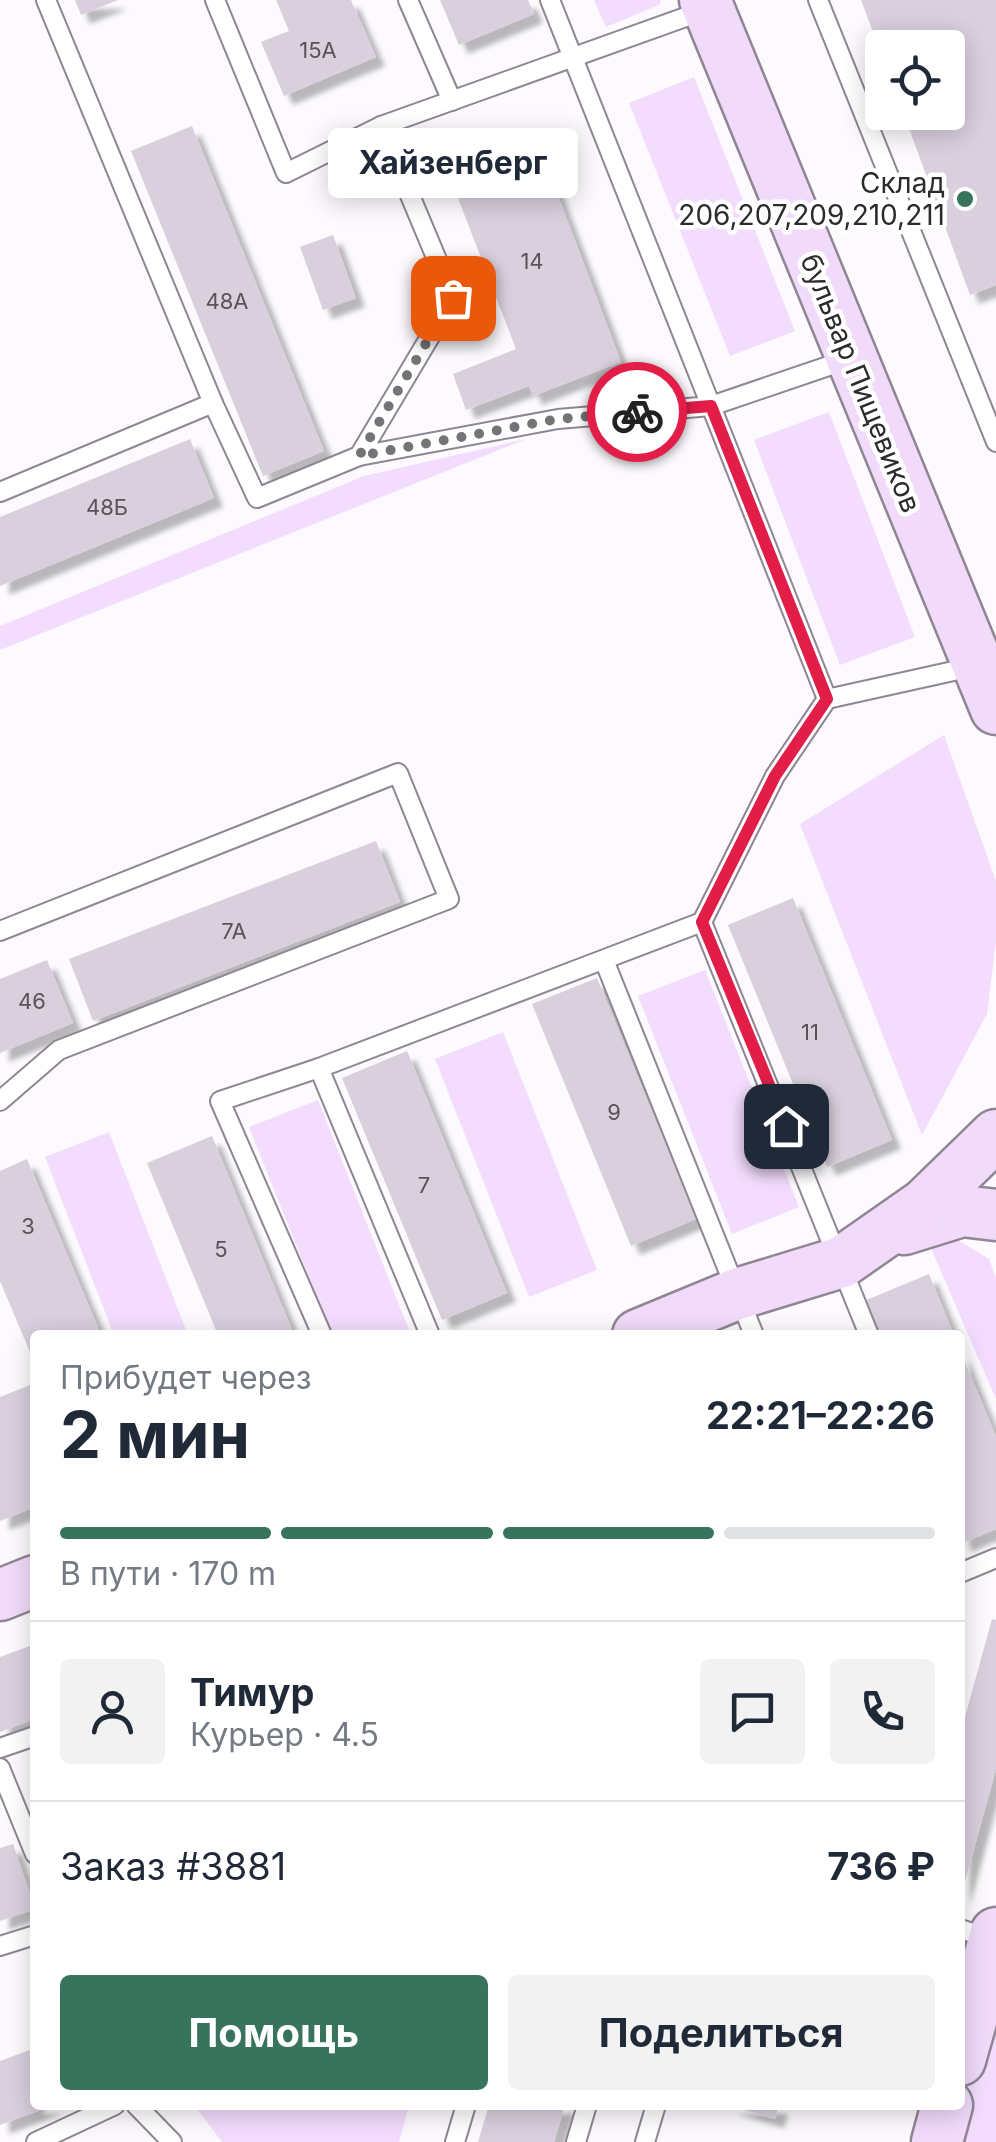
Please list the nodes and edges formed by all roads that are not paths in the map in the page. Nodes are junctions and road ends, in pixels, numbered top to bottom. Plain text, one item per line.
1 (46, 0) edge
2 (215, 0) edge
3 (408, 0) edge
4 (550, 0) edge
5 (818, 0) edge
6 (707, 4) edge
7 (572, 57) junction
8 (452, 101) junction
9 (381, 126) junction
10 (850, 358) junction
11 (213, 403) junction
12 (711, 406) junction
13 (996, 442) edge
14 (359, 456) junction
15 (0, 492) edge
16 (987, 687) edge
17 (827, 699) junction
18 (702, 922) junction
19 (0, 931) edge
20 (604, 960) junction
21 (318, 1068) junction
22 (0, 1100) edge
23 (996, 1135) edge
24 (996, 1215) edge
25 (861, 1249) junction
26 (746, 1315) edge
27 (320, 1330) edge
28 (428, 1330) edge
29 (665, 1330) edge
30 (869, 1330) edge
31 (996, 1558) edge
32 (965, 1571) edge
33 (30, 1583) edge
34 (0, 1595) edge
35 (30, 1738) edge
36 (0, 1748) edge
37 (0, 1768) edge
38 (30, 1842) edge
39 (983, 1934) edge
40 (30, 1937) edge
41 (0, 1946) edge
42 (965, 2033) edge
43 (104, 2110) edge
44 (141, 2110) edge
45 (465, 2110) edge
46 (586, 2110) edge
47 (655, 2110) edge
48 (946, 2110) edge
49 (36, 2142) edge
50 (172, 2142) edge
51 (456, 2142) edge
52 (576, 2142) edge
53 (645, 2142) edge
54 (937, 2142) edge

1 - 11 lane
2 - 9 lane
3 - 8 lane
4 - 7 lane
5 - 13 lane
6 - 7 lane
6 - 10 main road, бульвар Пищевиков
7 - 8 lane
7 - 12 lane
8 - 9 lane
9 - 14 lane
10 - 12 lane
10 - 16 main road, бульвар Пищевиков
11 - 14 lane
11 - 15 lane
12 - 14 lane
12 - 17 lane
16 - 17 lane
17 - 18 lane
18 - 20 lane
18 - 25 lane
19 - 22 lane
20 - 21 lane
20 - 26 lane
21 - 27 lane
21 - 28 lane
23 - 25 main road
24 - 25 main road
25 - 26 main road
25 - 30 lane
26 - 29 main road
31 - 32 lane
33 - 34 main road
35 - 36 lane
37 - 38 lane
39 - 42 main road
40 - 41 lane
43 - 49 lane
44 - 50 lane
45 - 51 lane
46 - 52 lane
47 - 53 lane
48 - 54 main road

